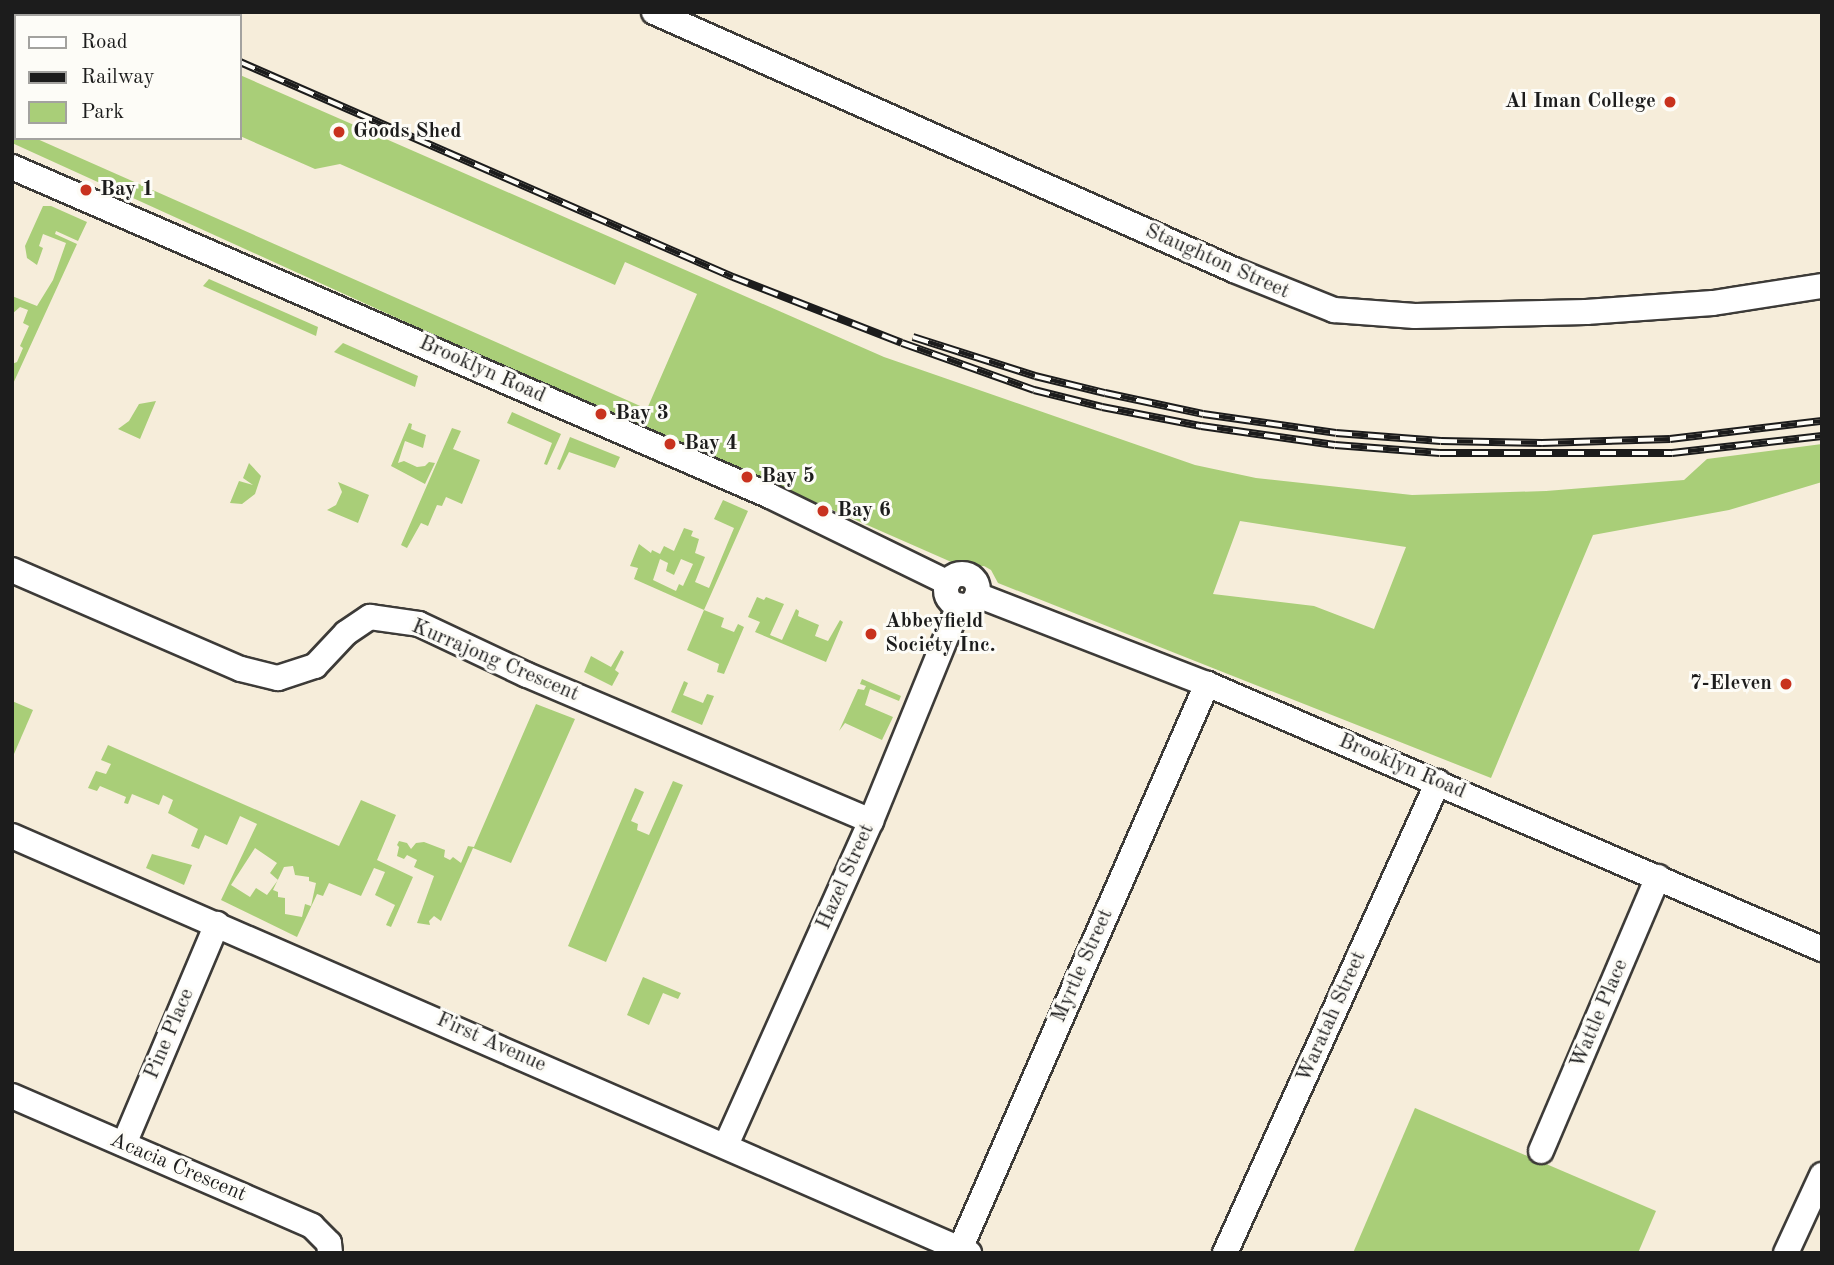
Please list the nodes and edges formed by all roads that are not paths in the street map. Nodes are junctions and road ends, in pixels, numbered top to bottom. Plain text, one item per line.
1 (669, 15) edge
2 (12, 167) edge
3 (1822, 286) edge
4 (12, 570) edge
5 (968, 600) junction
6 (1207, 684) junction
7 (1438, 782) junction
8 (871, 821) junction
9 (12, 836) edge
10 (1658, 877) junction
11 (217, 924) junction
12 (1822, 949) edge
13 (12, 1096) edge
14 (124, 1144) junction
15 (726, 1145) junction
16 (1541, 1151) dead end
17 (1822, 1175) edge
18 (965, 1251) edge
19 (330, 1253) edge
20 (1225, 1253) edge
21 (1786, 1253) edge

1 - 3 street, Staughton Street
2 - 5 street, Brooklyn Road
4 - 8 street, Kurrajong Crescent
5 - 6 street, Brooklyn Road
5 - 8 street, Hazel Street
6 - 7 street, Brooklyn Road
6 - 18 street, Myrtle Street
7 - 10 street, Brooklyn Road
7 - 20 street, Waratah Street
8 - 15 street, Hazel Street
9 - 11 street, First Avenue
10 - 12 street, Brooklyn Road
10 - 16 street, Wattle Place
11 - 14 street, Pine Place
11 - 15 street, First Avenue
13 - 14 street, Acacia Crescent
14 - 19 street, Acacia Crescent
15 - 18 street, First Avenue
17 - 21 street

